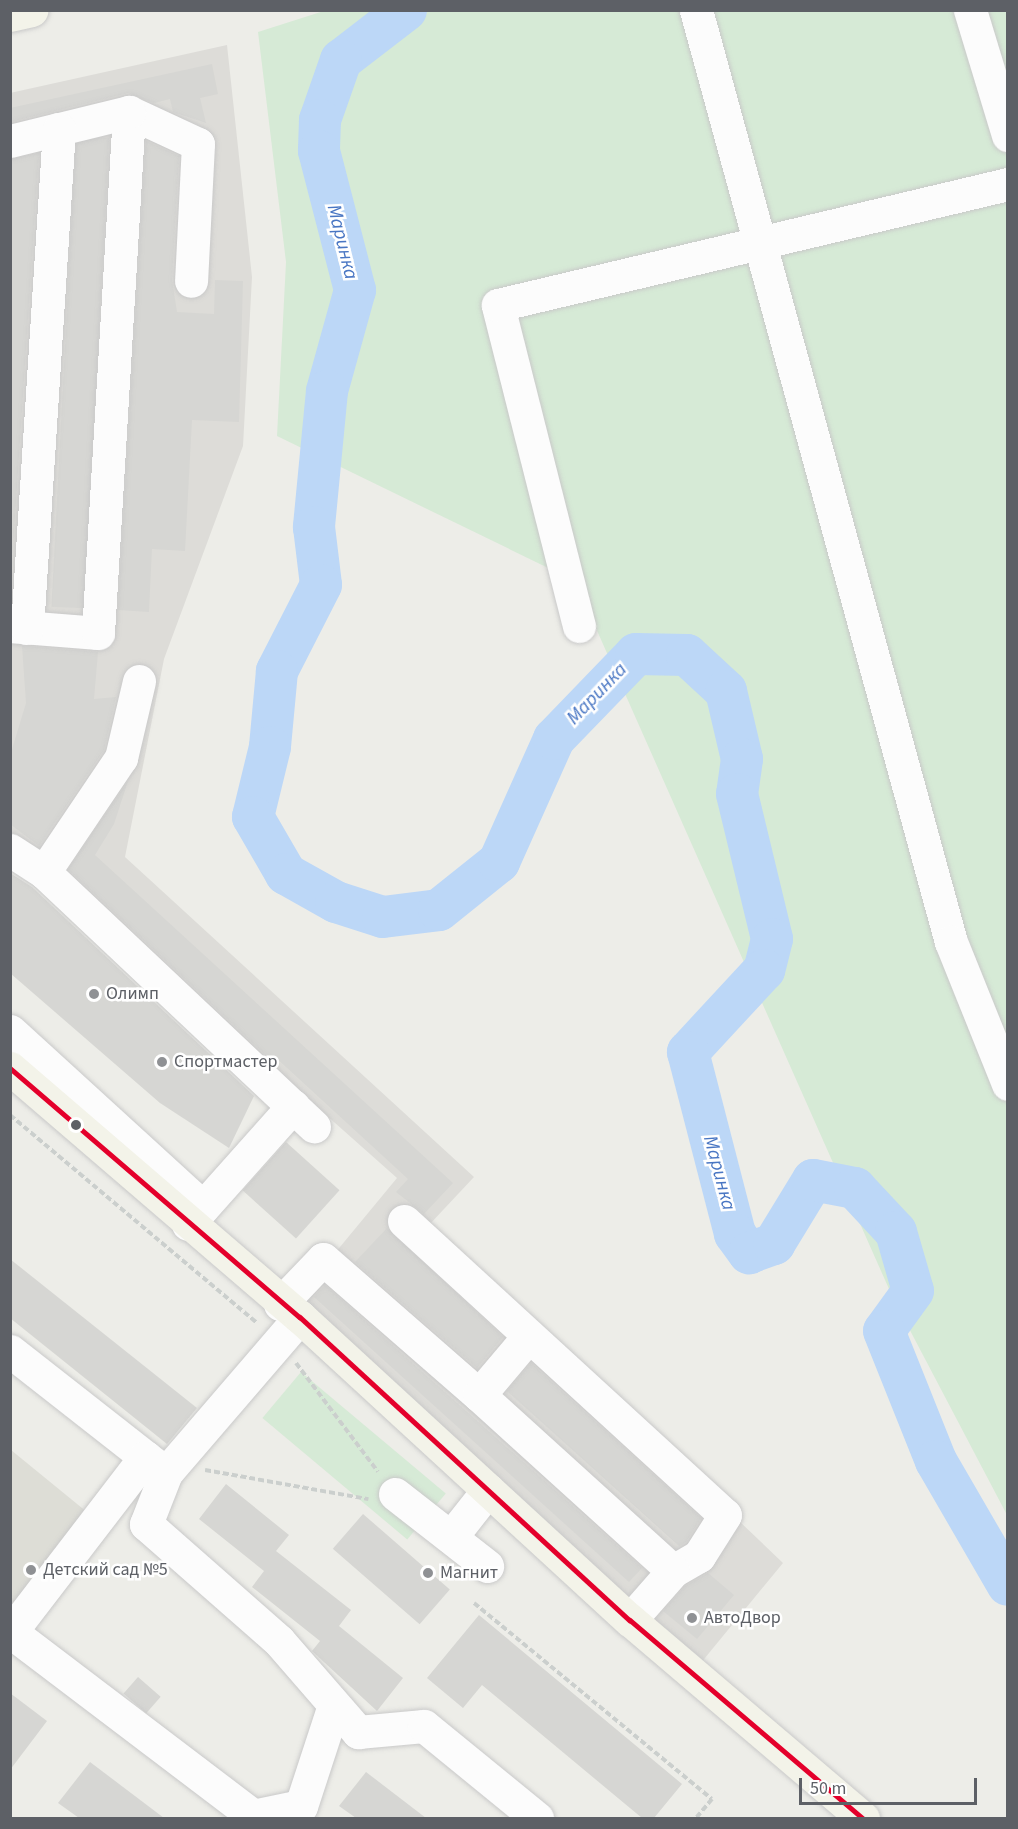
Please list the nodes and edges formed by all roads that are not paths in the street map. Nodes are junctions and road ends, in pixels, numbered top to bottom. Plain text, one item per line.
1 (31, 10) edge
2 (696, 10) edge
3 (970, 10) edge
4 (10, 15) edge
5 (129, 112) junction
6 (59, 129) junction
7 (1008, 135) edge
8 (10, 141) edge
9 (1008, 184) edge
10 (760, 243) junction
11 (191, 281) dead end
12 (579, 626) dead end
13 (19, 627) edge
14 (139, 681) dead end
15 (10, 850) edge
16 (44, 872) junction
17 (10, 1031) edge
18 (10, 1068) edge
19 (1008, 1084) edge
20 (196, 1216) junction
21 (404, 1221) dead end
22 (290, 1310) junction
23 (528, 1337) junction
24 (10, 1351) edge
25 (479, 1395) junction
26 (156, 1465) junction
27 (488, 1490) junction
28 (395, 1494) road end
29 (451, 1537) junction
30 (487, 1566) dead end
31 (673, 1571) junction
32 (630, 1620) junction
33 (11, 1632) edge
34 (333, 1708) junction
35 (308, 1812) edge
36 (537, 1818) edge
37 (863, 1818) edge

1 - 4 main road
2 - 10 lane
3 - 7 lane
5 - 6 lane
5 - 11 lane
5 - 13 lane
6 - 8 lane
6 - 13 lane
9 - 10 lane
10 - 12 lane
10 - 19 lane
14 - 16 lane
15 - 16 lane
16 - 20 lane
17 - 20 lane
18 - 20 main road
20 - 22 main road
21 - 23 lane
22 - 25 lane
22 - 26 lane
22 - 27 main road
23 - 25 lane
23 - 31 lane
24 - 26 lane
25 - 31 lane
26 - 33 lane
26 - 34 lane
27 - 29 lane
27 - 32 main road
28 - 29 lane
29 - 30 lane
31 - 32 lane
32 - 37 main road
33 - 35 lane
34 - 35 lane
34 - 36 lane

